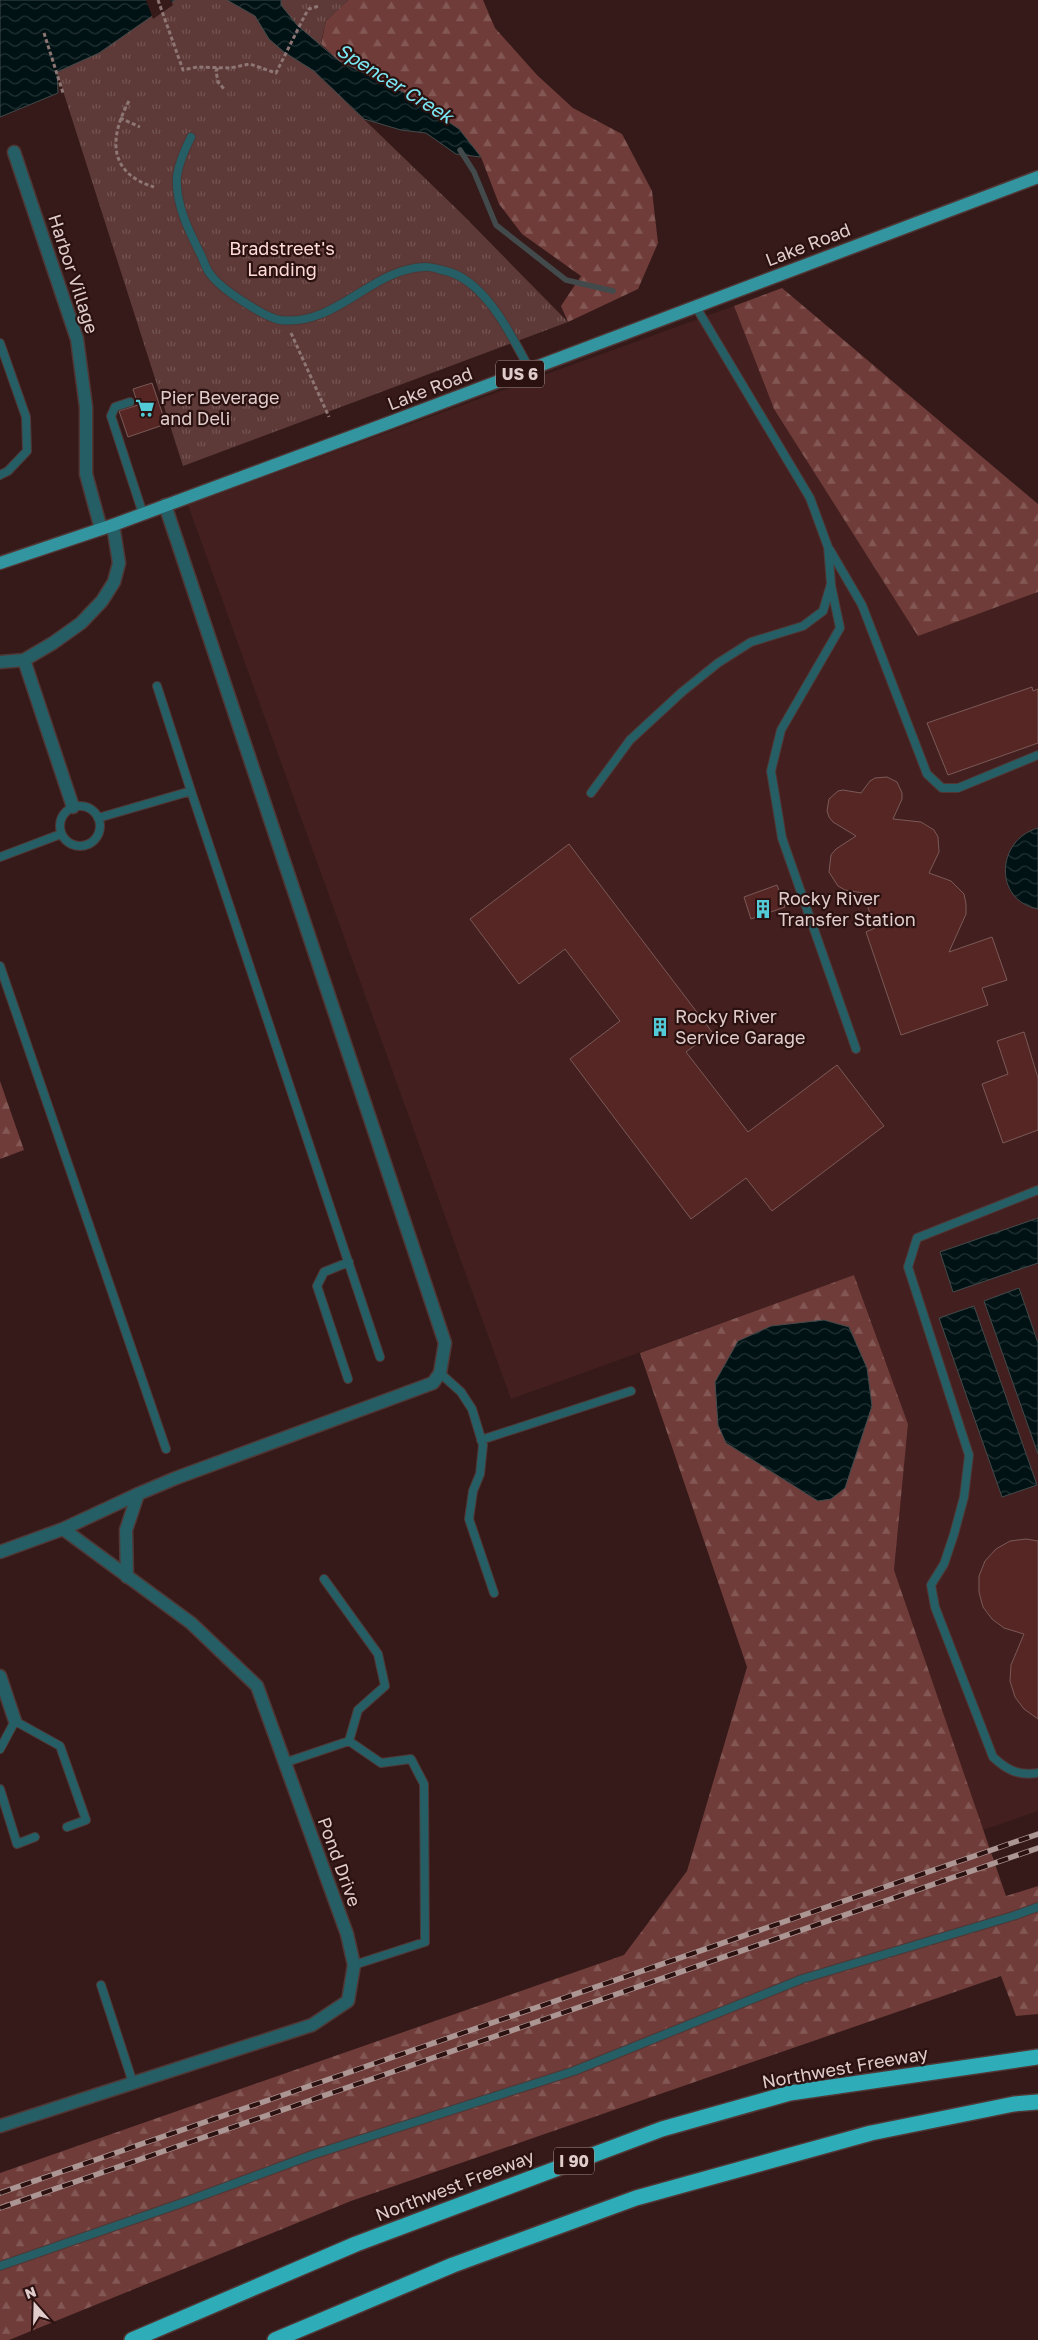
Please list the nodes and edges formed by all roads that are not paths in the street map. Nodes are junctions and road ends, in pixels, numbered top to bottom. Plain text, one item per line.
1 (191, 137) dead end
2 (14, 152) dead end
3 (1038, 178) edge
4 (696, 307) junction
5 (0, 343) edge
6 (530, 370) junction
7 (130, 402) dead end
8 (0, 475) edge
9 (164, 505) junction
10 (143, 514) junction
11 (107, 527) junction
12 (828, 547) junction
13 (0, 563) edge
14 (831, 584) junction
15 (24, 660) junction
16 (0, 662) edge
17 (157, 686) dead end
18 (1038, 755) edge
19 (191, 791) junction
20 (591, 793) dead end
21 (73, 807) junction
22 (98, 818) junction
23 (61, 834) junction
24 (0, 857) edge
25 (0, 966) edge
26 (856, 1049) dead end
27 (1038, 1190) edge
28 (349, 1262) junction
29 (380, 1356) dead end
30 (440, 1373) junction
31 (348, 1379) dead end
32 (631, 1391) dead end
33 (481, 1440) junction
34 (166, 1449) dead end
35 (138, 1494) junction
36 (62, 1529) junction
37 (0, 1552) edge
38 (127, 1577) junction
39 (324, 1579) dead end
40 (494, 1593) dead end
41 (1, 1684) edge
42 (15, 1721) junction
43 (349, 1741) junction
44 (0, 1748) edge
45 (284, 1763) junction
46 (1038, 1773) edge
47 (0, 1789) edge
48 (67, 1826) dead end
49 (35, 1837) dead end
50 (1038, 1906) edge
51 (354, 1965) junction
52 (101, 1985) dead end
53 (1038, 2057) edge
54 (133, 2083) junction
55 (1038, 2102) edge
56 (0, 2126) edge
57 (0, 2266) edge
58 (132, 2340) edge
59 (275, 2340) edge

1 - 6 lane
2 - 11 street, Harbor Village
3 - 4 main road, Lake Road / US 6
4 - 6 main road, Lake Road / US 6
4 - 12 lane
5 - 8 lane
6 - 9 main road, Lake Road / US 6
7 - 10 lane
9 - 10 main road, Lake Road / US 6
9 - 30 street
10 - 11 main road, Lake Road / US 6
11 - 13 main road, Lake Road / US 6
11 - 15 street, Harbor Village
12 - 14 lane
12 - 18 lane
14 - 20 lane
14 - 26 lane
15 - 16 street
15 - 21 street
17 - 19 lane
19 - 22 lane
19 - 28 lane
21 - 22 lane
21 - 23 lane
22 - 23 lane
23 - 24 lane
25 - 34 lane
27 - 46 lane
28 - 29 lane
28 - 31 lane
30 - 33 lane
30 - 35 street
32 - 33 lane
33 - 40 lane
35 - 36 street
35 - 38 street
36 - 37 street
36 - 38 street, Pond Drive
38 - 45 street, Pond Drive
39 - 43 lane
41 - 42 street
42 - 44 lane
42 - 48 lane
43 - 45 lane
43 - 51 lane
45 - 51 street, Pond Drive
47 - 49 lane
50 - 57 lane
51 - 54 street, Pond Drive
52 - 54 lane
53 - 58 highway, Northwest Freeway / I 90
54 - 56 street, Pond Drive
55 - 59 highway

